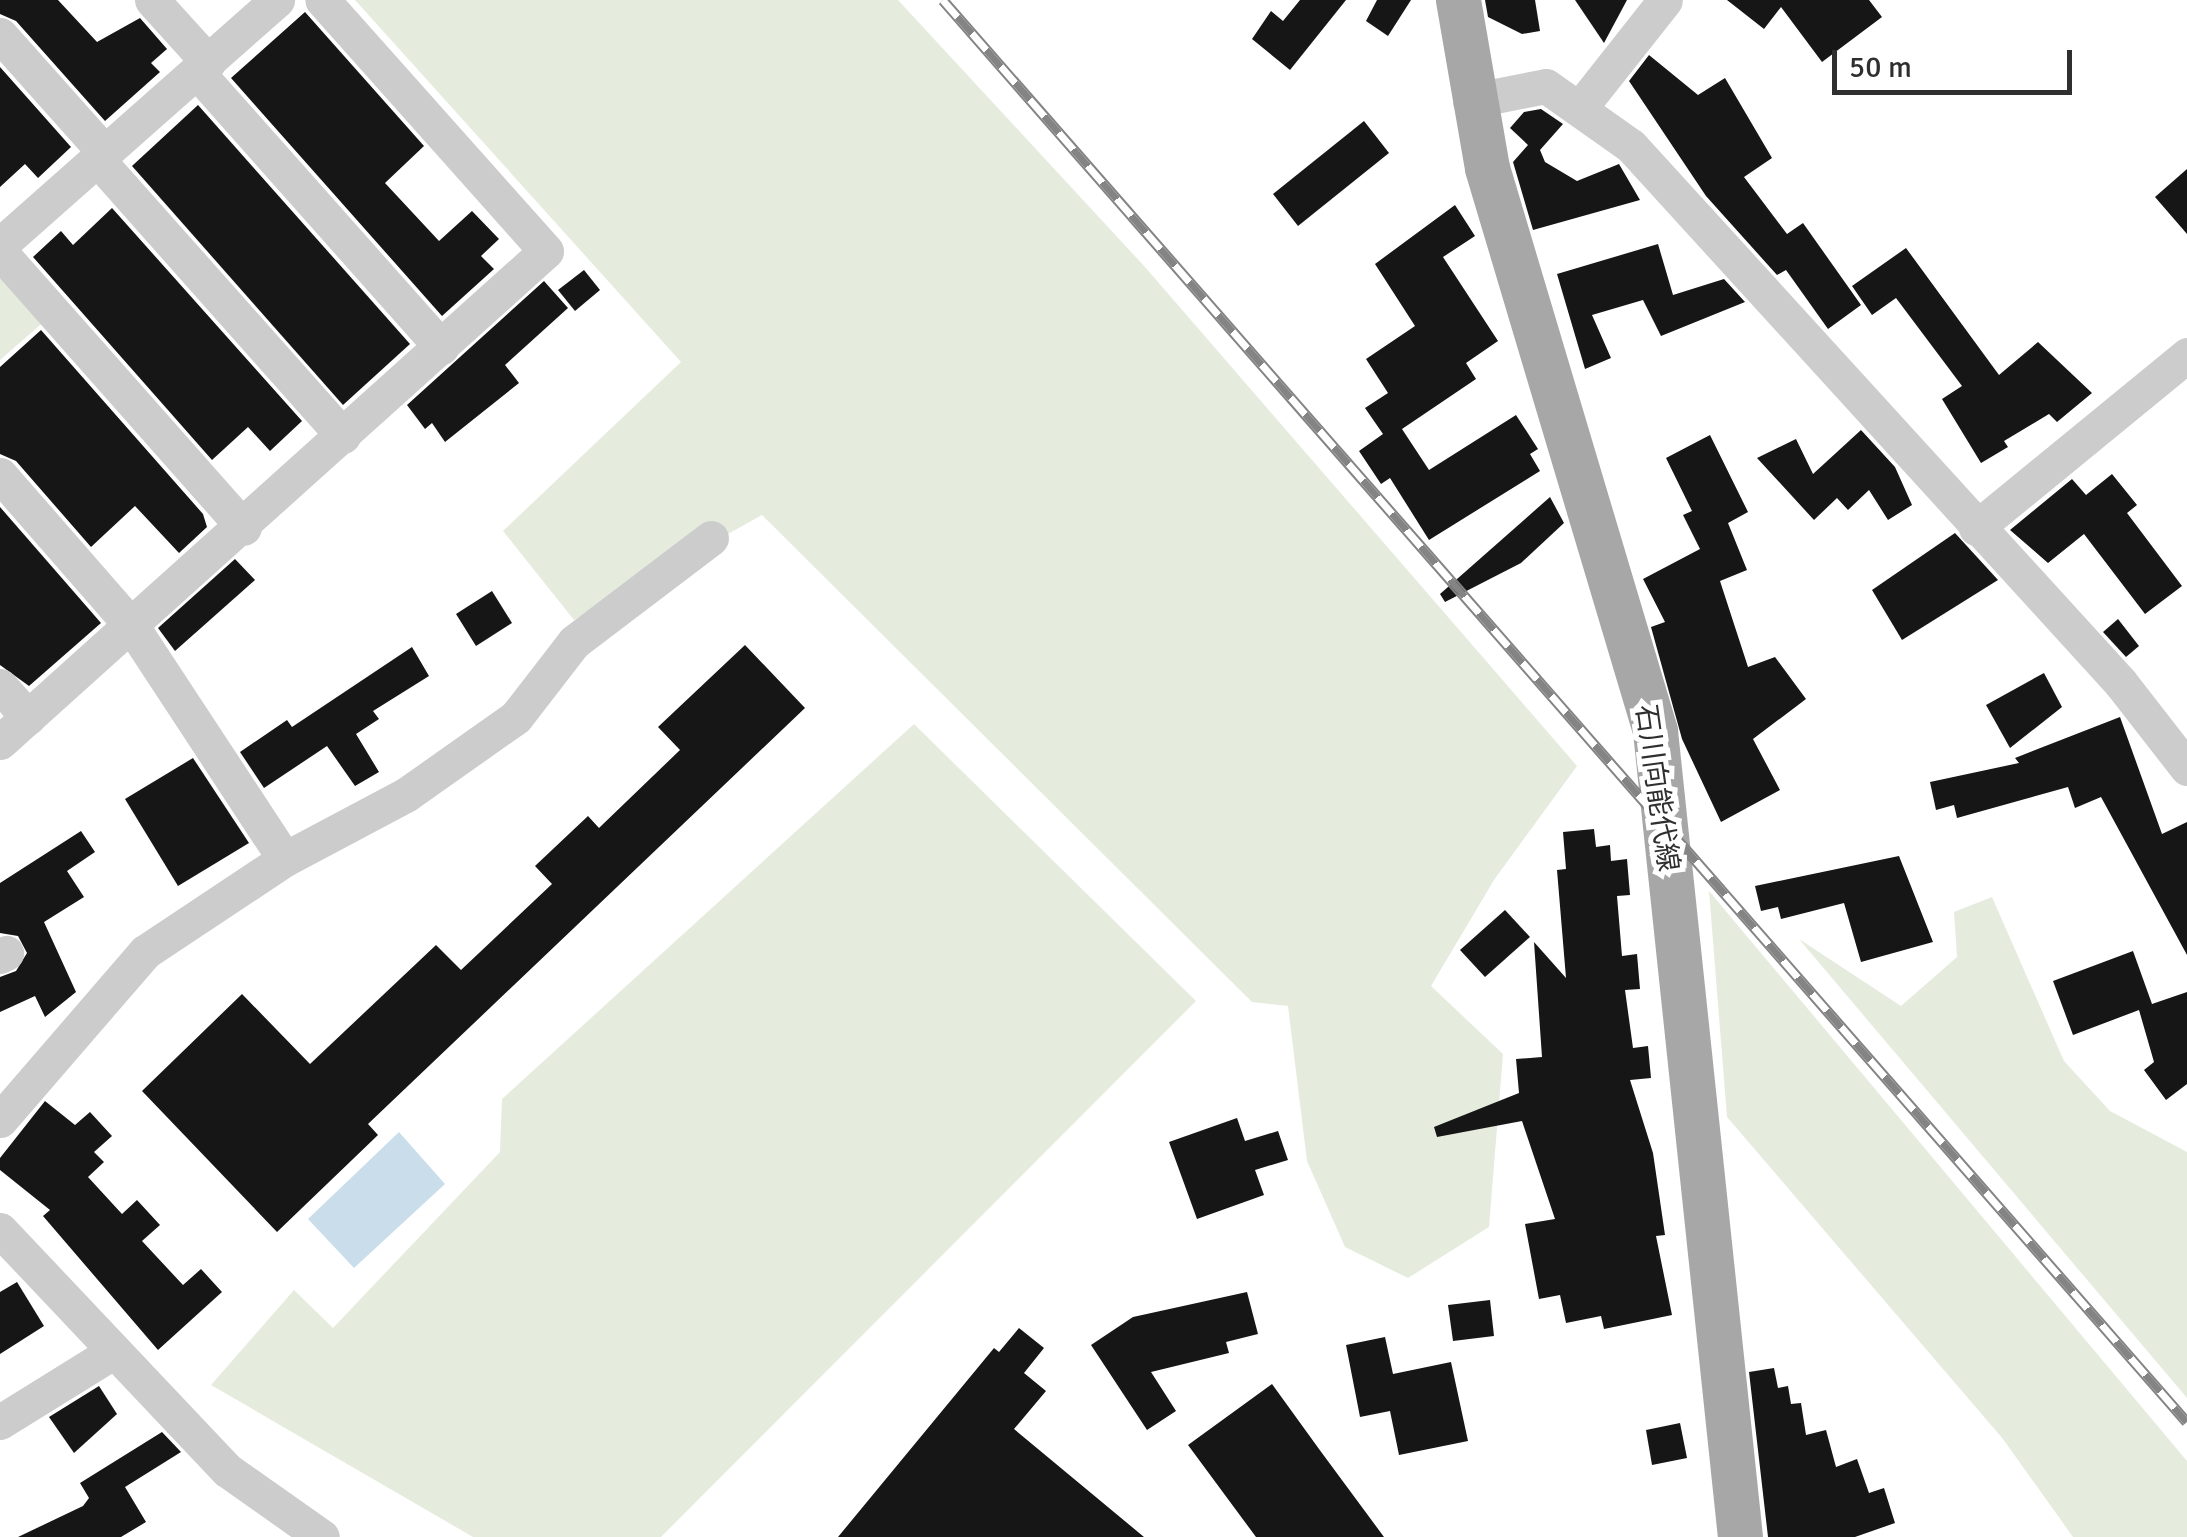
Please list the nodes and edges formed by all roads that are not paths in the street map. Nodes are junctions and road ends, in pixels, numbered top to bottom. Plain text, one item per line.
1 (152, 0) edge
2 (277, 0) edge
3 (322, 0) edge
4 (1458, 0) edge
5 (1665, 0) edge
6 (0, 35) edge
7 (202, 67) junction
8 (1470, 101) junction
9 (1583, 104) junction
10 (102, 156) junction
11 (1, 244) edge
12 (441, 347) junction
13 (2185, 362) edge
14 (343, 436) junction
15 (0, 474) edge
16 (244, 528) junction
17 (1976, 528) junction
18 (711, 538) dead end
19 (132, 625) junction
20 (0, 686) edge
21 (28, 717) junction
22 (0, 742) edge
23 (2187, 768) edge
24 (286, 859) junction
25 (0, 1120) edge
26 (0, 1230) edge
27 (113, 1352) junction
28 (0, 1422) edge
29 (322, 1537) edge
30 (1740, 1537) edge

1 - 7 street
2 - 7 street
3 - 12 street
4 - 8 main road, 石川向能代線
5 - 9 street
6 - 10 street
7 - 10 street
7 - 12 street
8 - 9 street
8 - 30 main road, 石川向能代線
9 - 17 street
10 - 11 street
10 - 14 street
11 - 16 street
12 - 14 street
13 - 17 street
14 - 16 street
15 - 19 street
16 - 19 street
17 - 23 street
18 - 24 street
19 - 21 street
19 - 24 street
20 - 21 street
21 - 22 street
24 - 25 street
26 - 27 street
27 - 28 street
27 - 29 street

